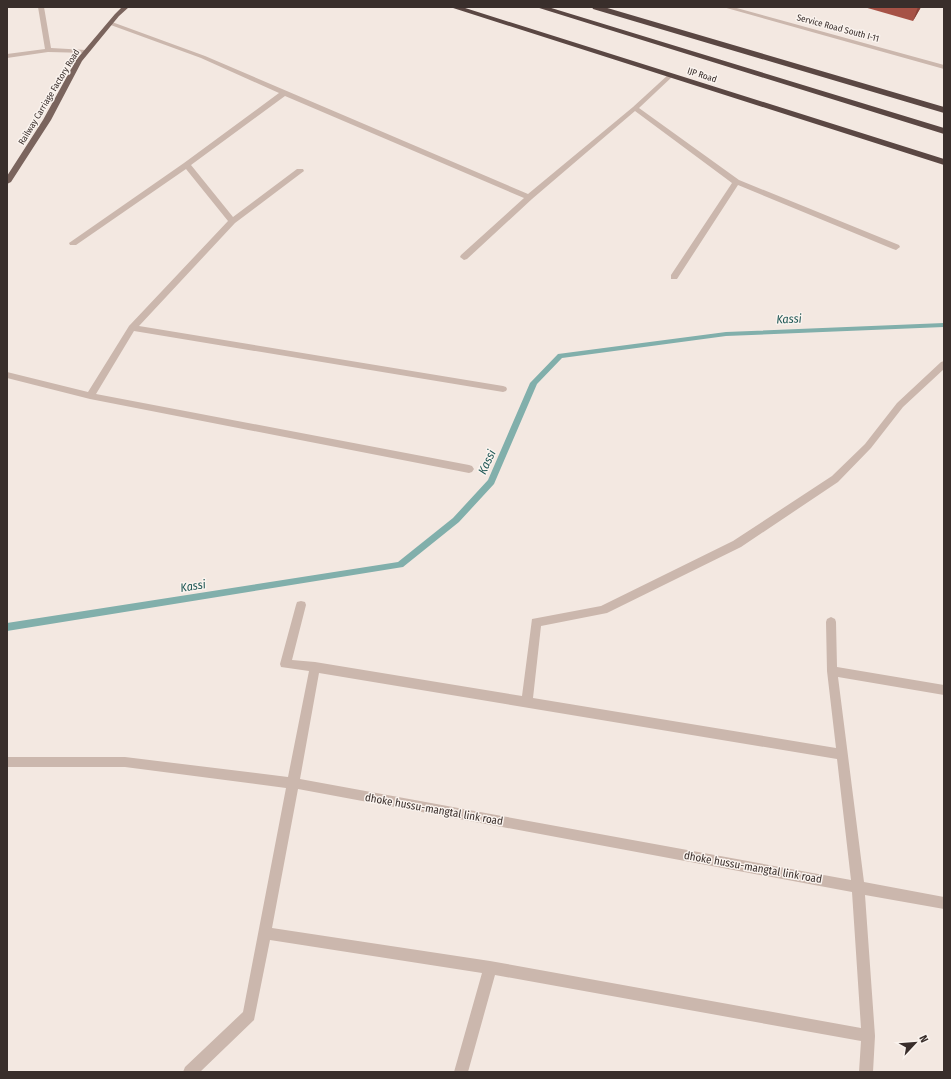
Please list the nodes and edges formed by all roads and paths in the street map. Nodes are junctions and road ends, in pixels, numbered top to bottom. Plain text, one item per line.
1 (41, 7) edge
2 (126, 7) edge
3 (454, 7) edge
4 (540, 7) edge
5 (596, 7) edge
6 (726, 7) edge
7 (110, 23) junction
8 (48, 50) junction
9 (86, 52) junction
10 (7, 56) edge
11 (944, 67) edge
12 (671, 75) junction
13 (284, 93) junction
14 (635, 108) junction
15 (944, 110) edge
16 (944, 131) edge
17 (944, 162) edge
18 (187, 165) junction
19 (300, 171) dead end
20 (7, 182) edge
21 (736, 182) junction
22 (529, 197) junction
23 (232, 221) junction
24 (73, 243) dead end
25 (896, 247) dead end
26 (464, 258) dead end
27 (674, 277) dead end
28 (132, 328) junction
29 (944, 364) edge
30 (7, 375) edge
31 (503, 388) dead end
32 (90, 396) junction
33 (469, 469) dead end
34 (301, 605) dead end
35 (831, 622) dead end
36 (315, 667) junction
37 (832, 671) junction
38 (944, 690) edge
39 (527, 702) junction
40 (842, 754) junction
41 (7, 762) edge
42 (293, 783) junction
43 (858, 886) junction
44 (944, 903) edge
45 (265, 933) junction
46 (490, 968) junction
47 (868, 1036) junction
48 (190, 1072) edge
49 (460, 1072) edge
50 (866, 1072) edge

1 - 8 street
2 - 7 main road, Railway Carriage Factory Road
3 - 12 highway, IJP Road
4 - 16 highway, IJP Road
5 - 15 highway
6 - 11 street, Service Road South I-11
7 - 9 main road, Railway Carriage Factory Road
7 - 13 street
8 - 9 street
8 - 10 street
9 - 20 main road, Railway Carriage Factory Road
12 - 14 street
12 - 17 highway, IJP Road
13 - 18 street
13 - 22 street
14 - 21 street
14 - 22 street
18 - 23 street
18 - 24 street
19 - 23 street
21 - 25 street
21 - 27 street
22 - 26 street
23 - 28 street
28 - 31 street
28 - 32 street
29 - 39 street
30 - 32 street
32 - 33 street
34 - 36 street
35 - 37 street
36 - 39 street
36 - 42 street
37 - 38 street
37 - 40 street
39 - 40 street
40 - 43 street
41 - 42 street, dhoke hussu-mangtal link road
42 - 43 street, dhoke hussu-mangtal link road
42 - 45 street
43 - 44 street, dhoke hussu-mangtal link road
43 - 47 street
45 - 46 street
45 - 48 street
46 - 47 street
46 - 49 street
47 - 50 street

